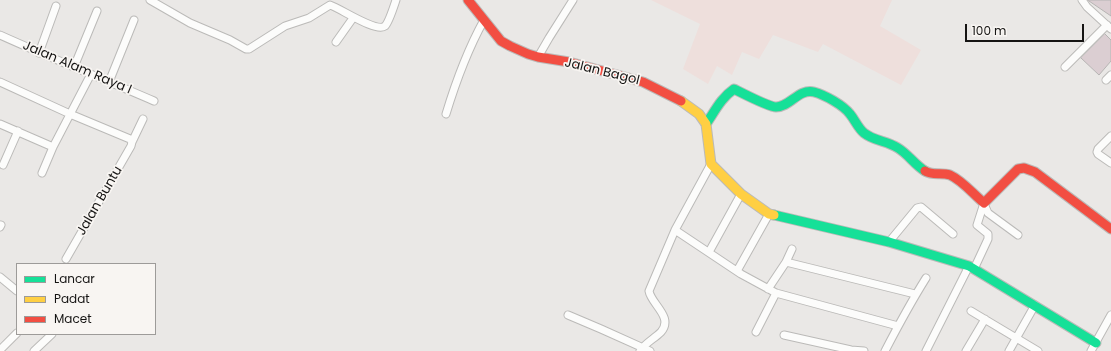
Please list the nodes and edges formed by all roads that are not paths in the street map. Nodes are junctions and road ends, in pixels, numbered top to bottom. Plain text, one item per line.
1 (150, 0) edge
2 (396, 0) edge
3 (468, 0) edge
4 (573, 0) edge
5 (1083, 0) edge
6 (56, 6) dead end
7 (97, 11) dead end
8 (353, 18) junction
9 (134, 20) dead end
10 (484, 20) junction
11 (1109, 27) edge
12 (0, 35) edge
13 (336, 42) dead end
14 (39, 53) junction
15 (538, 57) junction
16 (74, 67) junction
17 (1065, 68) dead end
18 (90, 74) junction
19 (0, 82) edge
20 (109, 82) junction
21 (154, 101) dead end
22 (70, 114) junction
23 (446, 114) dead end
24 (144, 119) dead end
25 (0, 124) edge
26 (706, 124) junction
27 (18, 132) junction
28 (1111, 136) edge
29 (132, 142) junction
30 (53, 147) junction
31 (1111, 163) edge
32 (711, 164) junction
33 (3, 165) dead end
34 (42, 173) dead end
35 (741, 194) junction
36 (984, 204) junction
37 (769, 214) junction
38 (1111, 228) edge
39 (675, 230) junction
40 (953, 234) dead end
41 (1018, 235) dead end
42 (889, 242) junction
43 (792, 250) dead end
44 (709, 252) junction
45 (66, 259) dead end
46 (786, 262) junction
47 (971, 267) junction
48 (737, 270) junction
49 (0, 277) edge
50 (926, 278) dead end
51 (768, 289) junction
52 (16, 291) edge
53 (776, 293) junction
54 (915, 294) junction
55 (1035, 305) junction
56 (971, 311) dead end
57 (1111, 315) edge
58 (568, 316) dead end
59 (985, 319) junction
60 (898, 326) junction
61 (756, 332) dead end
62 (16, 334) edge
63 (51, 335) edge
64 (784, 335) dead end
65 (1016, 338) junction
66 (1096, 343) junction
67 (641, 349) edge
68 (0, 350) edge
69 (34, 351) edge
70 (650, 351) edge
71 (864, 351) edge
72 (885, 351) edge
73 (926, 351) edge
74 (966, 351) edge
75 (1009, 351) edge
76 (1038, 351) edge
77 (1091, 351) edge

1 - 8 street
2 - 8 street
3 - 10 street, Jalan Bagol
4 - 15 street
5 - 11 street
6 - 14 street
7 - 16 street
8 - 13 street
9 - 20 street
10 - 15 street, Jalan Bagol
10 - 23 street
11 - 17 street
12 - 14 street, Jalan Alam Raya I
14 - 16 street, Jalan Alam Raya I
15 - 26 street, Jalan Bagol
16 - 18 street, Jalan Alam Raya I
18 - 20 street, Jalan Alam Raya I
18 - 22 street
19 - 22 street
20 - 21 street, Jalan Alam Raya I
22 - 29 street
22 - 30 street
24 - 29 street, Jalan Buntu
25 - 27 street
26 - 32 street
26 - 36 street
27 - 30 street
27 - 33 street
28 - 31 street
29 - 45 street, Jalan Buntu
30 - 34 street
32 - 35 street
32 - 39 street
35 - 37 street
35 - 44 street
36 - 38 street
36 - 41 street
36 - 47 street
37 - 42 street
37 - 48 street
39 - 44 street
39 - 67 street
40 - 42 street
42 - 47 street
43 - 46 street
44 - 48 street
46 - 51 street
46 - 54 street
47 - 55 street
47 - 73 street
48 - 51 street
49 - 52 street
50 - 54 street
51 - 53 street
53 - 60 street
53 - 61 street
54 - 60 street
55 - 65 street
55 - 66 street
56 - 59 street
57 - 66 street
58 - 67 street
59 - 65 street
59 - 74 street
60 - 72 street
62 - 68 street
63 - 69 street
64 - 71 street
65 - 75 street
65 - 76 street
66 - 77 street
67 - 70 street

